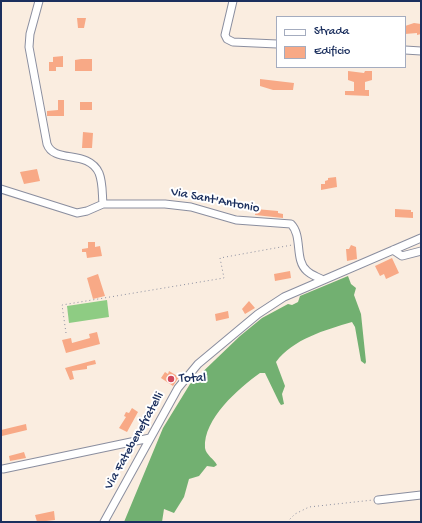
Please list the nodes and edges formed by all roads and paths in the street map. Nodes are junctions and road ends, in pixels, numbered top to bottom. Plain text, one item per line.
1 (39, 1) edge
2 (233, 1) edge
3 (276, 44) edge
4 (406, 50) edge
5 (421, 51) edge
6 (1, 189) edge
7 (103, 204) junction
8 (421, 238) edge
9 (298, 244) junction
10 (393, 250) junction
11 (421, 250) edge
12 (311, 274) junction
13 (323, 280) junction
14 (306, 287) junction
15 (66, 333) dead end
16 (150, 438) junction
17 (3, 469) dead end
18 (421, 495) edge
19 (378, 500) joint
20 (104, 522) edge
21 (287, 522) edge

1 - 7 street
2 - 3 street
4 - 5 street
6 - 7 street
7 - 9 street, Via Sant'Antonio
8 - 10 street, Via Fatebenefratelli
9 - 12 street, Via Sant'Antonio
9 - 15 path
10 - 11 street
10 - 13 street, Via Fatebenefratelli
12 - 13 street
12 - 14 street
13 - 14 street, Via Fatebenefratelli
14 - 16 street, Via Fatebenefratelli
16 - 17 street
16 - 20 street, Via Fatebenefratelli
18 - 19 street
19 - 21 path

